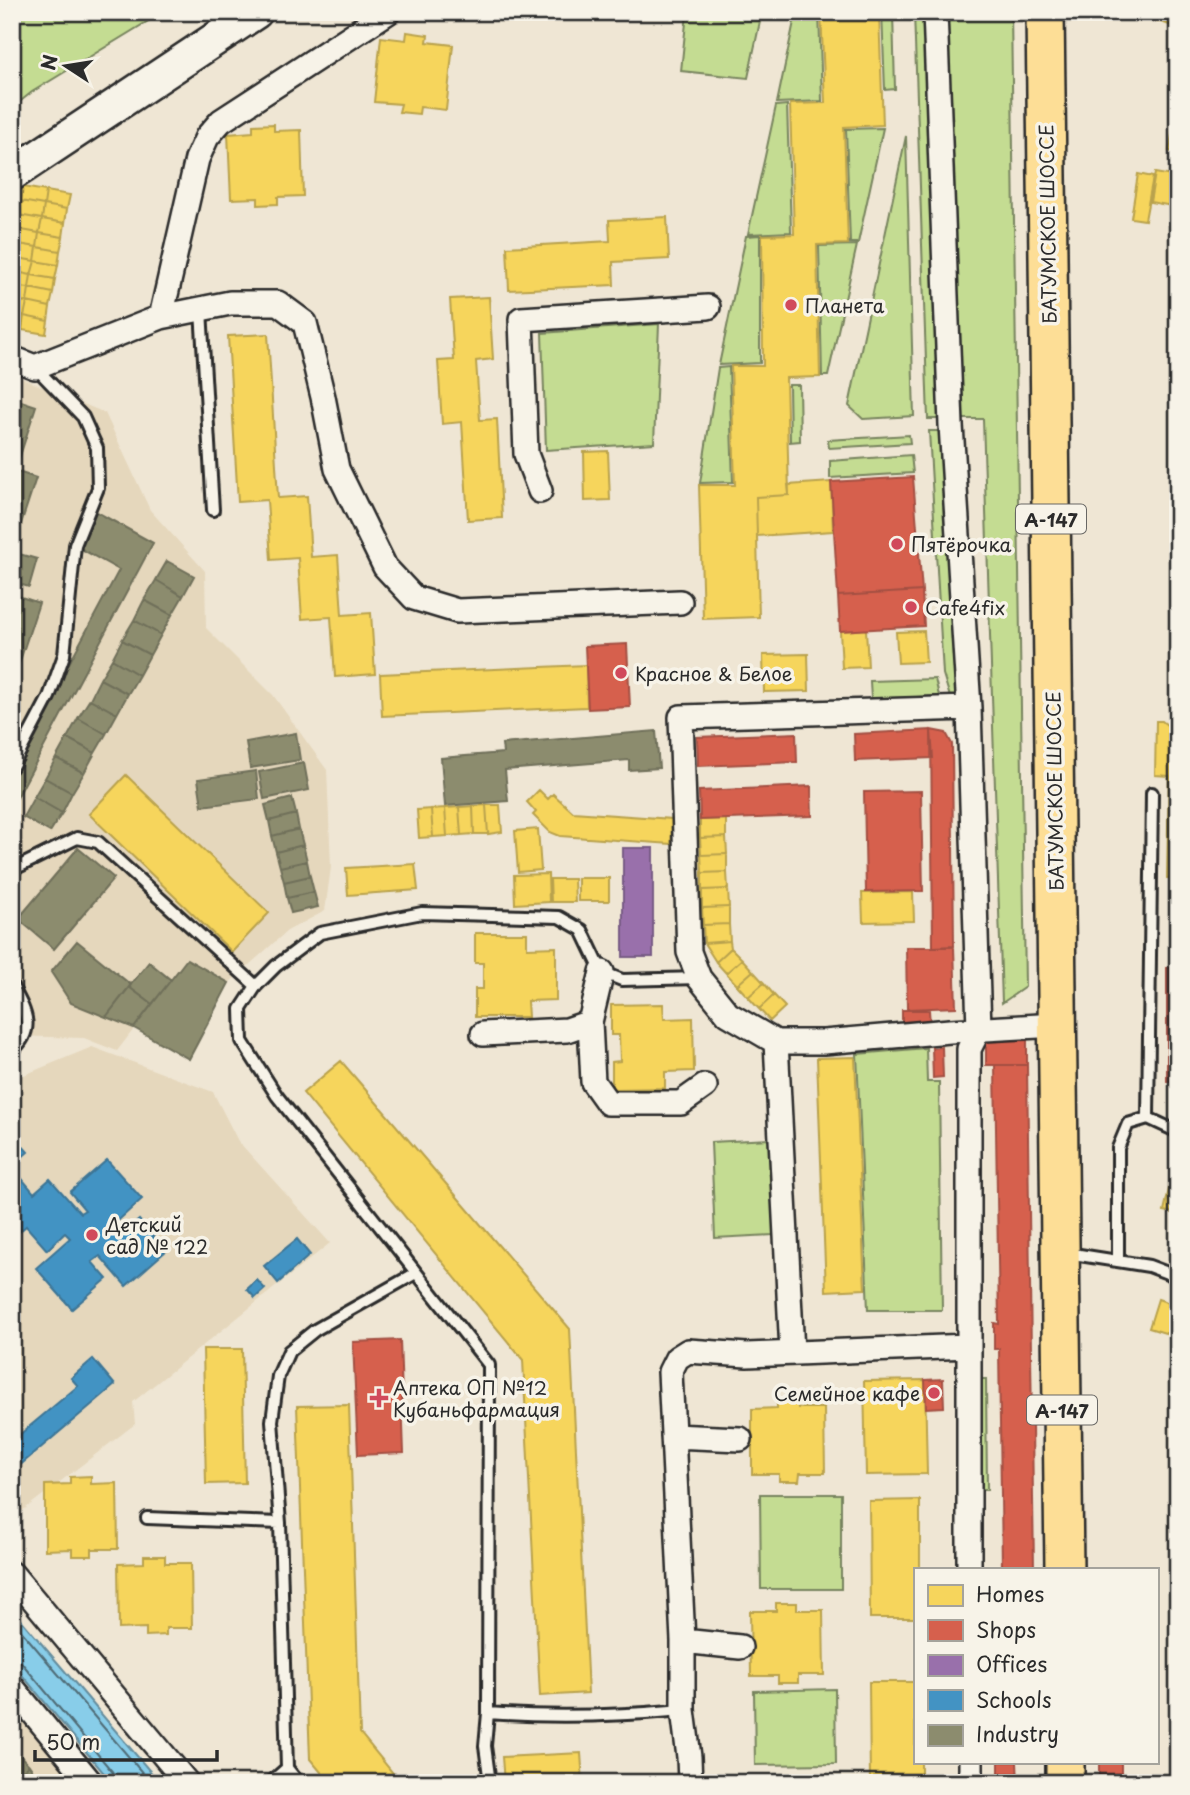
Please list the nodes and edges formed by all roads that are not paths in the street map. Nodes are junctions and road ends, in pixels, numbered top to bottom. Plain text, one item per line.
1 (256, 12) edge
2 (388, 12) edge
3 (934, 12) edge
4 (1045, 12) edge
5 (12, 174) edge
6 (708, 307) dead end
7 (201, 310) junction
8 (161, 317) junction
9 (12, 358) edge
10 (35, 366) junction
11 (540, 491) dead end
12 (213, 510) dead end
13 (680, 602) dead end
14 (969, 708) junction
15 (12, 767) edge
16 (1152, 793) dead end
17 (12, 870) edge
18 (602, 972) junction
19 (699, 978) junction
20 (12, 986) edge
21 (256, 986) junction
22 (590, 1022) junction
23 (1057, 1025) junction
24 (979, 1029) junction
25 (483, 1034) dead end
26 (776, 1042) junction
27 (12, 1051) edge
28 (705, 1086) dead end
29 (1148, 1118) junction
30 (1178, 1132) edge
31 (1061, 1252) junction
32 (1118, 1261) junction
33 (416, 1273) junction
34 (1178, 1277) edge
35 (968, 1346) junction
36 (792, 1352) junction
37 (673, 1436) junction
38 (740, 1439) dead end
39 (147, 1518) dead end
40 (279, 1523) junction
41 (969, 1568) edge
42 (1063, 1568) edge
43 (12, 1574) edge
44 (683, 1641) junction
45 (740, 1647) dead end
46 (12, 1687) edge
47 (683, 1710) junction
48 (488, 1713) junction
49 (971, 1764) edge
50 (1065, 1764) edge
51 (287, 1768) junction
52 (91, 1783) edge
53 (187, 1783) edge
54 (270, 1783) edge
55 (299, 1783) edge
56 (490, 1783) edge
57 (690, 1783) edge
58 (971, 1783) edge
59 (1065, 1783) edge

1 - 5 main road
2 - 8 street
3 - 14 street
4 - 23 highway, БАТУМСКОЕ ШОССЕ / А-147
6 - 11 street
7 - 8 street
7 - 12 lane
7 - 13 street
8 - 10 street
9 - 10 street
10 - 15 lane
14 - 19 street
14 - 24 street
16 - 29 lane
17 - 21 lane
18 - 19 lane
18 - 21 lane
18 - 22 street
19 - 26 street
20 - 27 lane
21 - 33 lane
22 - 25 street
22 - 28 street
23 - 24 street
23 - 31 highway, БАТУМСКОЕ ШОССЕ / А-147
24 - 26 street
24 - 35 street
26 - 36 street
29 - 30 lane
29 - 32 lane
31 - 32 lane
31 - 42 highway, БАТУМСКОЕ ШОССЕ / А-147
32 - 34 lane
33 - 40 lane
33 - 48 lane
35 - 36 street
35 - 41 street
36 - 37 street
37 - 38 street
37 - 44 street
39 - 40 lane
40 - 51 lane
43 - 53 street
44 - 45 street
44 - 47 street
46 - 52 street
47 - 48 lane
47 - 57 street
48 - 56 lane
49 - 58 street
50 - 59 highway
51 - 54 lane
51 - 55 lane

